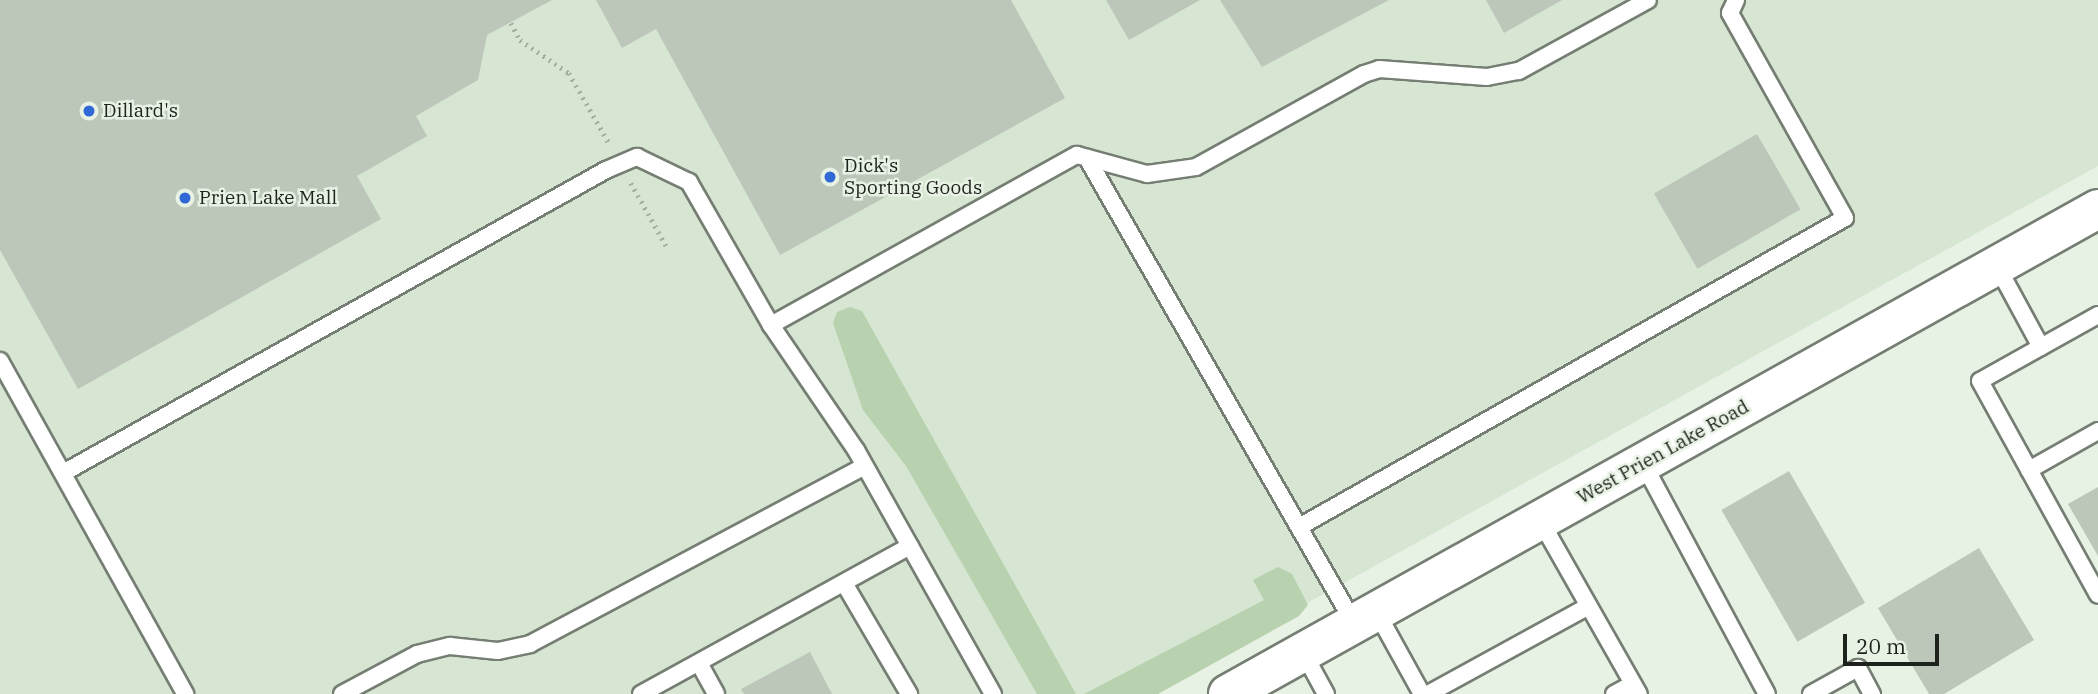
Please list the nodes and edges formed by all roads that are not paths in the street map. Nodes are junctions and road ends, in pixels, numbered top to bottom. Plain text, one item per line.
1 (1648, 0) edge
2 (1736, 0) edge
3 (1087, 158) junction
4 (2098, 209) edge
5 (1997, 266) junction
6 (2098, 315) edge
7 (771, 325) junction
8 (2041, 347) junction
9 (0, 361) edge
10 (2098, 431) edge
11 (1643, 463) junction
12 (865, 466) junction
13 (2029, 470) junction
14 (64, 474) junction
15 (1540, 520) junction
16 (1299, 527) junction
17 (910, 546) junction
18 (844, 583) junction
19 (2098, 595) edge
20 (1589, 606) junction
21 (1365, 617) junction
22 (1303, 652) junction
23 (699, 663) junction
24 (1636, 689) edge
25 (185, 694) edge
26 (342, 694) edge
27 (641, 694) edge
28 (716, 694) edge
29 (909, 694) edge
30 (993, 694) edge
31 (1228, 694) edge
32 (1326, 694) edge
33 (1422, 694) edge
34 (1428, 694) edge
35 (1614, 694) edge
36 (1767, 694) edge
37 (1811, 694) edge
38 (1872, 694) edge

1 - 3 lane
2 - 16 lane
3 - 7 lane
3 - 16 lane
4 - 5 street, West Prien Lake Road
5 - 8 lane
5 - 11 street, West Prien Lake Road
6 - 8 lane
7 - 12 lane
7 - 14 lane
8 - 13 lane
9 - 14 lane
10 - 13 lane
11 - 15 street, West Prien Lake Road
11 - 36 lane
12 - 17 lane
12 - 26 lane
13 - 19 lane
14 - 25 lane
15 - 20 lane
15 - 21 street, West Prien Lake Road
16 - 21 lane
17 - 18 lane
17 - 30 lane
18 - 23 lane
18 - 29 lane
20 - 24 lane
20 - 34 lane
21 - 22 street, West Prien Lake Road
21 - 33 lane
22 - 31 street, West Prien Lake Road
22 - 32 lane
23 - 27 lane
23 - 28 lane
24 - 35 lane
37 - 38 lane

